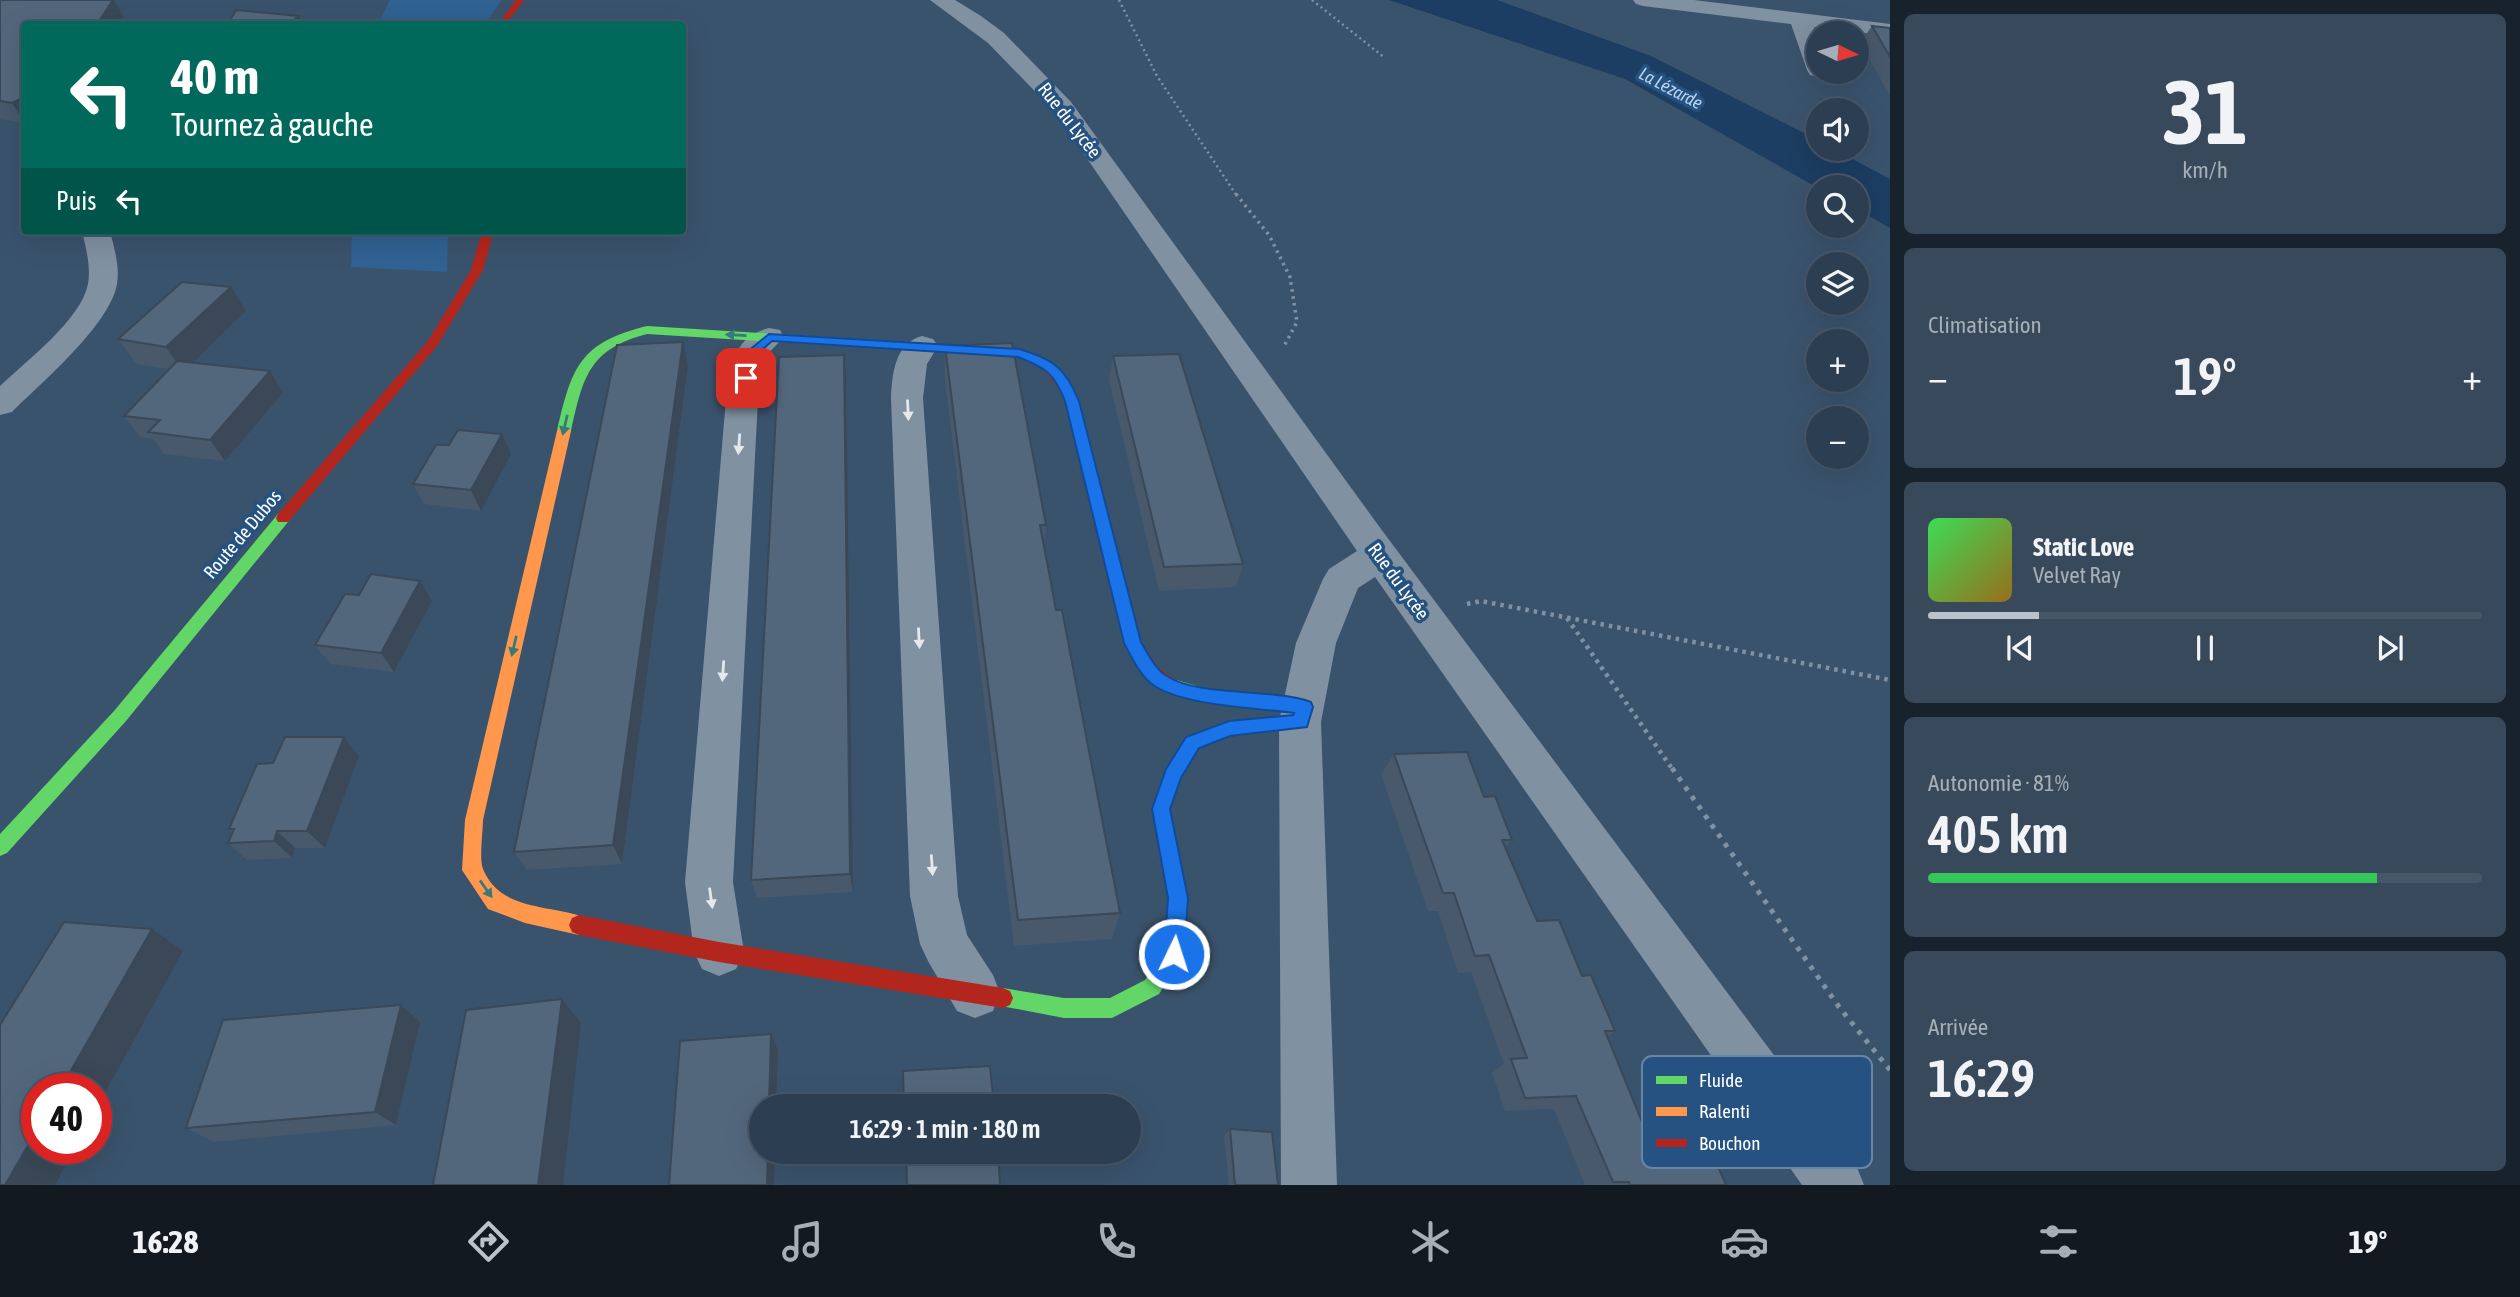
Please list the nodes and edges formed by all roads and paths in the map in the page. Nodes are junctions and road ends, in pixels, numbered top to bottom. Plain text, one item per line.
1 (520, 0) edge
2 (940, 0) edge
3 (1119, 0) edge
4 (1312, 0) edge
5 (1643, 0) edge
6 (1800, 19) junction
7 (504, 21) edge
8 (1890, 30) edge
9 (1806, 36) edge
10 (1385, 58) dead end
11 (97, 235) edge
12 (487, 235) edge
13 (769, 337) junction
14 (922, 346) junction
15 (1254, 374) junction
16 (0, 404) edge
17 (1380, 555) junction
18 (1422, 613) junction
19 (1566, 618) junction
20 (1890, 680) edge
21 (1302, 714) junction
22 (0, 847) edge
23 (719, 952) junction
24 (975, 993) junction
25 (1743, 1056) edge
26 (1890, 1070) edge
27 (1824, 1168) edge
28 (1309, 1185) edge
29 (1836, 1185) edge

1 - 7 street
2 - 15 street, Rue du Lycée
3 - 15 path
4 - 10 path
5 - 6 street
6 - 8 street
6 - 9 street
11 - 16 street
12 - 22 street, Route de Dubos
13 - 14 street
13 -> 23 street
13 -> 23 street
14 - 21 street
14 -> 24 street
15 - 17 street, Rue du Lycée
17 - 18 street, Rue du Lycée
17 - 21 street
18 - 19 path
18 - 25 street, Rue du Lycée
19 - 20 path
19 - 26 path
21 - 24 street
21 - 28 street
23 - 24 street
27 - 29 street, Rue du Lycée

